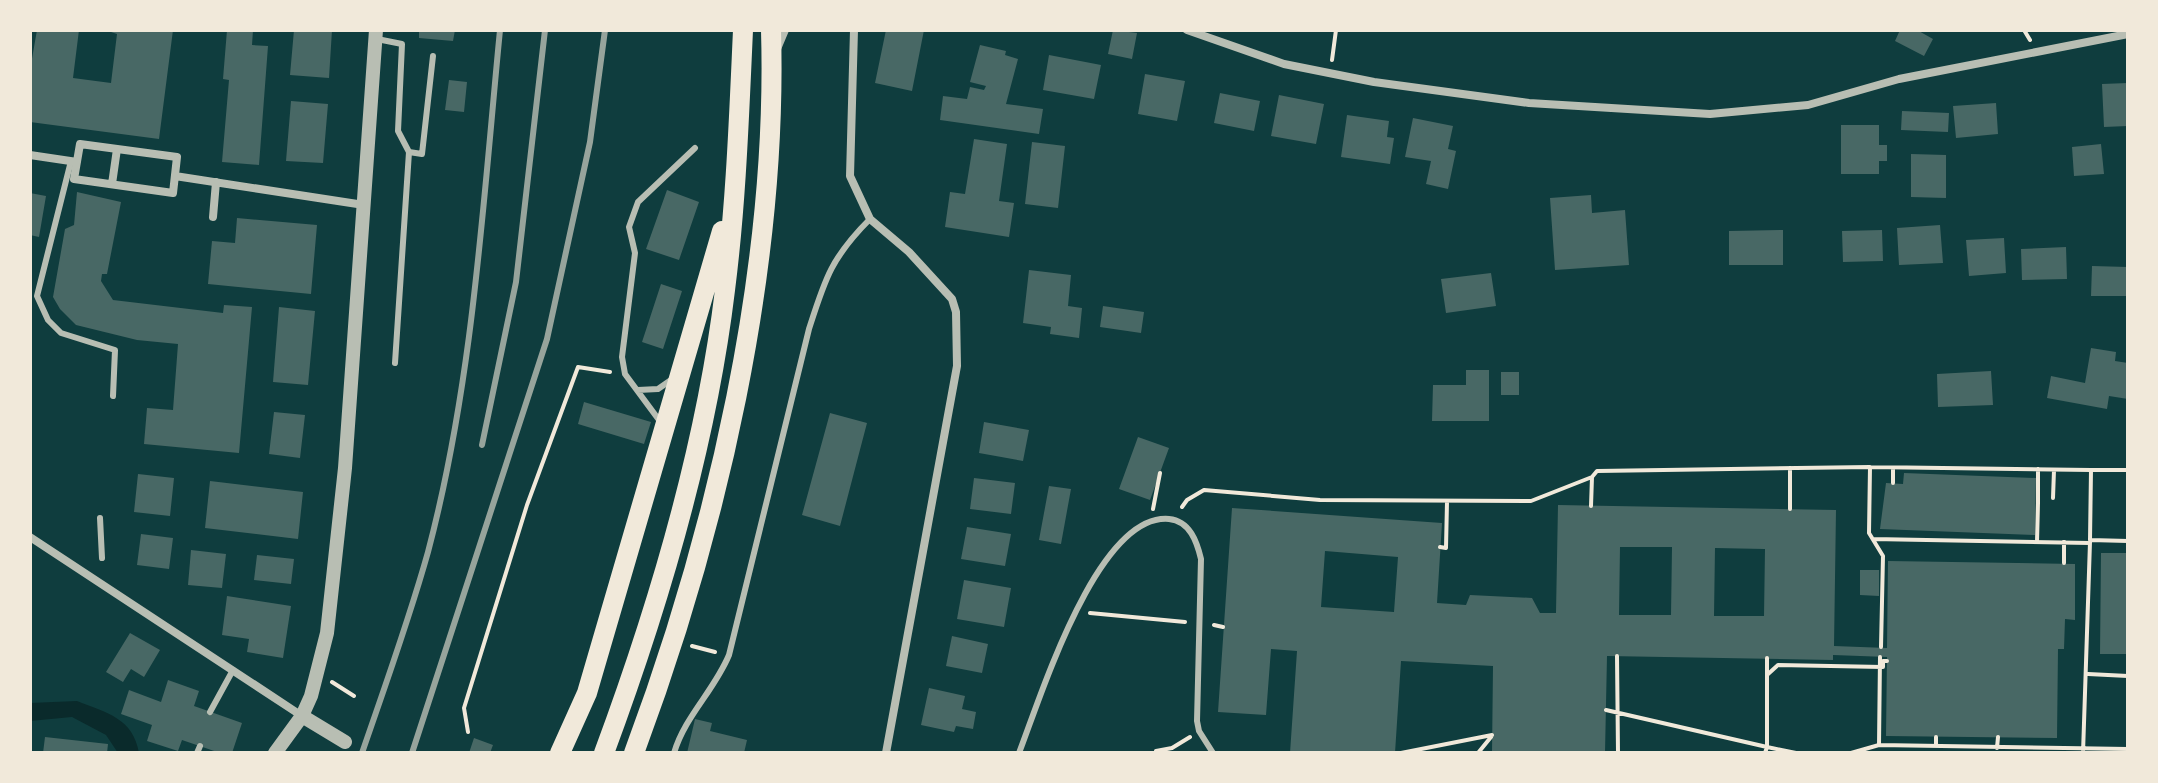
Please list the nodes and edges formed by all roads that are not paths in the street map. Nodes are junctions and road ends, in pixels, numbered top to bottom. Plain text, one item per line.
1 (743, 30) edge
2 (771, 30) edge
3 (785, 30) edge
4 (854, 30) edge
5 (1187, 30) edge
6 (376, 34) edge
7 (2128, 34) edge
8 (433, 56) dead end
9 (772, 60) junction
10 (695, 148) dead end
11 (117, 149) junction
12 (409, 152) junction
13 (30, 155) edge
14 (74, 162) junction
15 (175, 176) junction
16 (737, 177) junction
17 (216, 182) junction
18 (112, 184) junction
19 (364, 205) junction
20 (213, 217) dead end
21 (870, 219) junction
22 (395, 363) dead end
23 (682, 370) junction
24 (638, 390) junction
25 (113, 396) dead end
26 (665, 432) junction
27 (100, 518) dead end
28 (30, 537) edge
29 (102, 558) dead end
30 (233, 670) junction
31 (210, 712) dead end
32 (302, 716) junction
33 (345, 742) dead end
34 (275, 753) edge
35 (560, 753) edge
36 (604, 753) edge
37 (634, 753) edge
38 (674, 753) edge
39 (886, 753) edge
40 (1019, 753) edge
41 (1213, 753) edge

1 - 16 highway
2 - 9 highway
3 - 9 street
4 - 21 street
5 - 7 street
6 - 12 lane
6 - 19 street
8 - 12 lane
9 - 37 highway
10 - 24 lane
11 - 14 street
11 - 15 street
11 - 18 street
12 - 22 lane
13 - 14 street
14 - 18 street
14 - 25 lane
15 - 17 street
15 - 18 street
16 - 23 highway
16 - 36 highway
17 - 19 street
17 - 20 street
19 - 32 street
21 - 38 lane
21 - 39 street
23 - 24 lane
23 - 26 highway
24 - 26 lane
26 - 35 highway
27 - 29 lane
28 - 30 street
30 - 31 lane
30 - 32 street
32 - 33 street
32 - 34 street
40 - 41 lane

